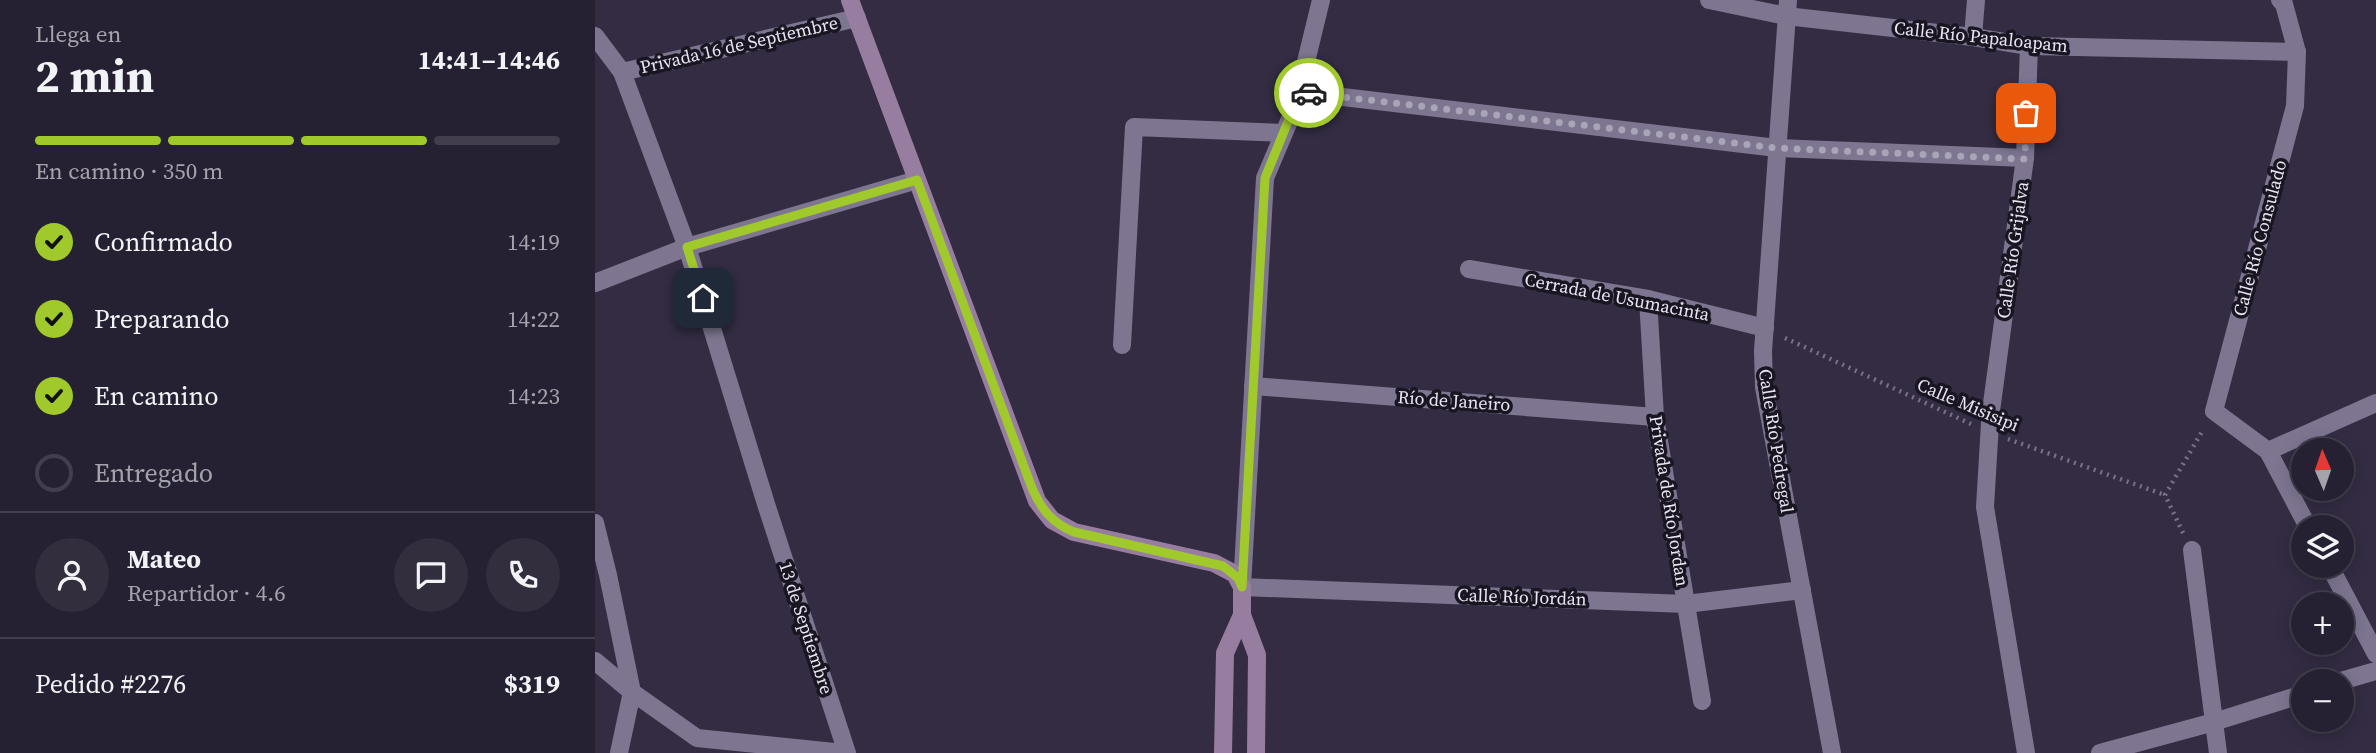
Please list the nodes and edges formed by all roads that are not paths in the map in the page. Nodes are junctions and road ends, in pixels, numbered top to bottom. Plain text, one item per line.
1 (850, 0) edge
2 (1321, 0) edge
3 (1709, 0) edge
4 (1976, 0) edge
5 (2280, 0) edge
6 (1787, 8) edge
7 (857, 18) junction
8 (595, 36) edge
9 (1973, 37) junction
10 (2029, 46) junction
11 (2297, 52) junction
12 (622, 72) junction
13 (1300, 92) junction
14 (1283, 133) junction
15 (1777, 148) junction
16 (2025, 159) junction
17 (917, 180) junction
18 (687, 247) junction
19 (1469, 269) dead end
20 (595, 283) edge
21 (1648, 299) junction
22 (1765, 328) junction
23 (1122, 345) dead end
24 (1253, 386) junction
25 (2376, 403) edge
26 (1655, 416) junction
27 (2268, 451) junction
28 (2302, 515) edge
29 (595, 523) edge
30 (2188, 543) road end
31 (2336, 578) edge
32 (1242, 587) junction
33 (1802, 590) junction
34 (1686, 604) junction
35 (1242, 615) junction
36 (2376, 654) edge
37 (595, 660) edge
38 (2376, 671) edge
39 (2354, 677) edge
40 (632, 692) junction
41 (2291, 698) edge
42 (1702, 701) dead end
43 (2214, 722) junction
44 (619, 753) edge
45 (845, 753) edge
46 (1223, 753) edge
47 (1255, 753) edge
48 (1832, 753) edge
49 (2026, 753) edge
50 (2100, 753) edge
51 (2218, 753) edge

1 - 7 main road
2 - 13 street
3 - 6 street, Calle Río Papaloapam
4 - 9 street
5 - 11 street, Calle Río Consulado
6 - 9 street, Calle Río Papaloapam
6 - 15 street, Calle Río Pedregal
7 - 12 street, Privada 16 de Septiembre
7 - 17 main road
8 - 12 street, 13 de Septiembre
9 - 10 street, Calle Río Papaloapam
10 - 11 street, Calle Río Papaloapam
10 - 16 street, Calle Río Grijalva
11 - 27 street, Calle Río Consulado
12 - 18 street, 13 de Septiembre
13 - 14 street
13 - 15 street
14 - 23 street
14 - 24 street
15 - 16 street
15 - 22 street, Calle Río Pedregal
16 - 49 street, Calle Río Grijalva
17 - 18 street
17 - 32 main road
18 - 20 street
18 - 45 street, 13 de Septiembre
19 - 21 street, Cerrada de Usumacinta
21 - 22 street, Cerrada de Usumacinta
21 - 26 street, Privada de Río Jordan
22 - 33 street, Calle Río Pedregal
24 - 26 street, Río de Janeiro
24 - 32 street
25 - 27 street
26 - 34 street, Privada de Río Jordan
27 - 28 street
29 - 40 street
30 - 43 street
31 - 36 street
32 - 34 street, Calle Río Jordán
32 - 35 main road
33 - 34 street, Calle Río Jordán
33 - 48 street, Calle Río Pedregal
34 - 42 street, Privada de Río Jordan
35 - 46 main road
35 - 47 main road
37 - 40 street
38 - 39 street
40 - 44 street
40 - 45 street
41 - 43 street
43 - 50 street
43 - 51 street

